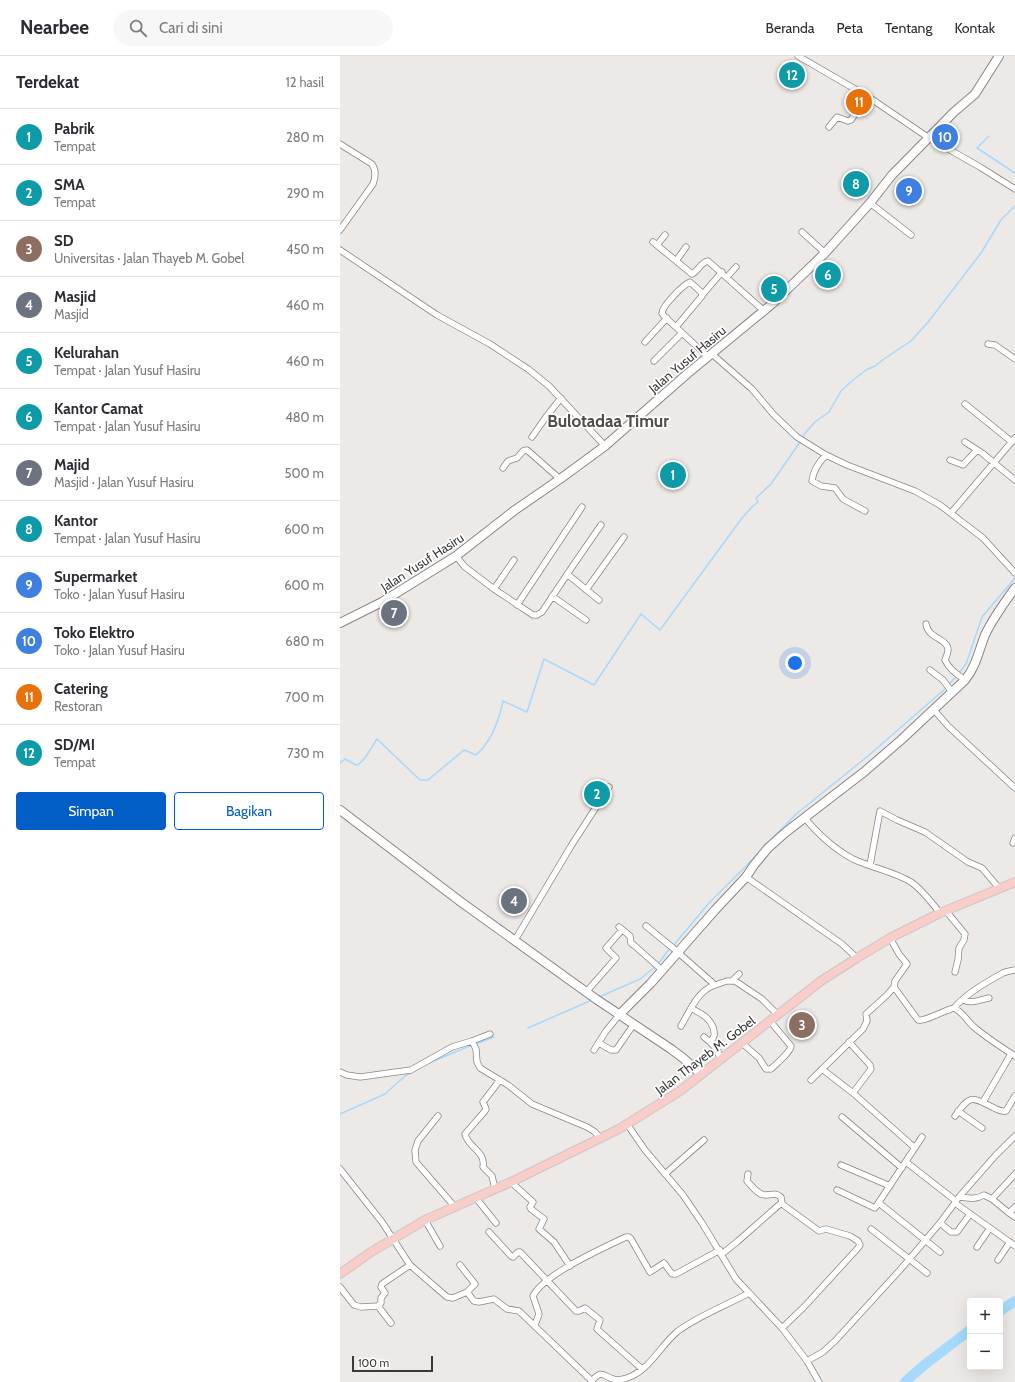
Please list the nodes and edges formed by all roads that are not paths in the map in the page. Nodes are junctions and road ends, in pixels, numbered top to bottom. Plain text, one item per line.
1 (798, 56) edge
2 (999, 56) edge
3 (867, 96) junction
4 (829, 127) dead end
5 (929, 138) junction
6 (340, 144) edge
7 (1015, 189) edge
8 (870, 203) junction
9 (340, 230) edge
10 (802, 232) dead end
11 (665, 235) dead end
12 (911, 235) dead end
13 (686, 247) dead end
14 (340, 250) edge
15 (825, 253) junction
16 (676, 261) junction
17 (736, 267) dead end
18 (722, 272) junction
19 (727, 277) junction
20 (702, 294) junction
21 (764, 311) junction
22 (667, 318) junction
23 (676, 328) junction
24 (682, 333) junction
25 (646, 342) dead end
26 (988, 344) dead end
27 (710, 355) junction
28 (1015, 359) edge
29 (654, 361) dead end
30 (561, 398) junction
31 (965, 404) dead end
32 (532, 437) dead end
33 (1013, 440) edge
34 (965, 442) dead end
35 (605, 446) junction
36 (977, 450) junction
37 (826, 455) junction
38 (950, 460) dead end
39 (994, 464) junction
40 (503, 468) dead end
41 (560, 479) junction
42 (1015, 480) edge
43 (582, 507) dead end
44 (865, 511) dead end
45 (950, 513) junction
46 (602, 525) dead end
47 (624, 537) dead end
48 (456, 556) junction
49 (514, 560) dead end
50 (1015, 573) edge
51 (566, 574) junction
52 (1015, 588) edge
53 (494, 589) junction
54 (586, 590) junction
55 (552, 596) junction
56 (599, 600) dead end
57 (517, 605) junction
58 (586, 620) dead end
59 (340, 623) edge
60 (926, 624) dead end
61 (930, 670) dead end
62 (960, 676) junction
63 (949, 688) junction
64 (934, 710) junction
65 (609, 787) dead end
66 (1015, 788) edge
67 (340, 810) edge
68 (804, 817) junction
69 (870, 866) junction
70 (746, 877) junction
71 (1015, 882) edge
72 (999, 888) junction
73 (943, 912) junction
74 (646, 926) dead end
75 (890, 938) junction
76 (514, 940) junction
77 (673, 948) junction
78 (857, 958) junction
79 (658, 966) junction
80 (1015, 970) edge
81 (955, 972) dead end
82 (739, 974) dead end
83 (732, 981) junction
84 (715, 985) junction
85 (894, 987) junction
86 (586, 992) junction
87 (989, 998) dead end
88 (963, 1000) junction
89 (691, 1008) junction
90 (954, 1008) junction
91 (620, 1014) junction
92 (778, 1015) junction
93 (770, 1021) junction
94 (634, 1024) junction
95 (681, 1026) dead end
96 (490, 1034) dead end
97 (704, 1037) dead end
98 (710, 1042) junction
99 (849, 1042) junction
100 (599, 1043) junction
101 (742, 1043) junction
102 (474, 1044) junction
103 (594, 1050) dead end
104 (1013, 1055) edge
105 (722, 1058) junction
106 (822, 1069) junction
107 (340, 1072) edge
108 (701, 1074) junction
109 (500, 1080) junction
110 (811, 1080) dead end
111 (853, 1093) junction
112 (1015, 1096) edge
113 (983, 1102) junction
114 (438, 1116) dead end
115 (842, 1117) dead end
116 (627, 1124) junction
117 (982, 1128) dead end
118 (1015, 1136) edge
119 (922, 1137) dead end
120 (601, 1139) junction
121 (704, 1140) dead end
122 (915, 1148) junction
123 (906, 1162) junction
124 (842, 1165) dead end
125 (902, 1168) junction
126 (340, 1169) edge
127 (665, 1174) junction
128 (748, 1174) dead end
129 (1015, 1174) edge
130 (511, 1182) junction
131 (890, 1186) junction
132 (494, 1189) junction
133 (836, 1190) dead end
134 (476, 1198) junction
135 (992, 1199) junction
136 (956, 1200) junction
137 (879, 1203) junction
138 (782, 1204) junction
139 (455, 1207) junction
140 (1015, 1207) edge
141 (1009, 1212) junction
142 (970, 1214) junction
143 (1015, 1217) edge
144 (425, 1220) junction
145 (496, 1223) dead end
146 (940, 1223) junction
147 (990, 1228) junction
148 (871, 1229) dead end
149 (489, 1232) dead end
150 (393, 1240) junction
151 (925, 1240) junction
152 (1012, 1244) edge
153 (440, 1246) dead end
154 (977, 1247) dead end
155 (721, 1252) junction
156 (940, 1252) dead end
157 (909, 1259) junction
158 (998, 1260) dead end
159 (410, 1264) junction
160 (460, 1265) dead end
161 (570, 1266) junction
162 (927, 1272) dead end
163 (340, 1274) edge
164 (547, 1281) junction
165 (340, 1287) edge
166 (467, 1292) junction
167 (749, 1293) junction
168 (378, 1306) junction
169 (391, 1323) dead end
170 (535, 1325) junction
171 (782, 1328) junction
172 (807, 1361) junction
173 (642, 1369) junction
174 (591, 1381) edge
175 (819, 1382) edge

1 - 3 street
2 - 5 street, Jalan Yusuf Hasiru
3 - 4 street
3 - 5 street
5 - 7 street
5 - 8 street, Jalan Yusuf Hasiru
6 - 9 street
8 - 12 street
8 - 15 street, Jalan Yusuf Hasiru
10 - 15 street
11 - 16 street
13 - 16 street
14 - 30 street
15 - 21 street, Jalan Yusuf Hasiru
16 - 18 street
17 - 19 street
18 - 19 street
18 - 20 street
19 - 21 street
20 - 22 street
20 - 23 street
21 - 27 street, Jalan Yusuf Hasiru
22 - 23 street
22 - 25 street
23 - 24 street
24 - 27 street
24 - 29 street
26 - 28 street
27 - 35 street, Jalan Yusuf Hasiru
27 - 37 street
30 - 32 street
30 - 35 street
31 - 33 street
33 - 39 street
34 - 36 street
35 - 41 street, Jalan Yusuf Hasiru
36 - 38 street
36 - 39 street
37 - 44 street
37 - 45 street
39 - 42 street
39 - 45 street
40 - 41 street
41 - 48 street, Jalan Yusuf Hasiru
43 - 57 street
45 - 50 street
46 - 51 street
47 - 54 street
48 - 53 street
48 - 59 street, Jalan Yusuf Hasiru
49 - 53 street
51 - 54 street
51 - 55 street
52 - 62 street
53 - 57 street
54 - 56 street
55 - 57 street
55 - 58 street
60 - 62 street
61 - 63 street
62 - 63 street
63 - 64 street
64 - 66 street
64 - 68 street
65 - 76 street
67 - 76 street
68 - 69 street
68 - 70 street
69 - 72 street
69 - 73 street
70 - 77 street
70 - 78 street
71 - 72 main road, Jalan Thayeb M. Gobel
72 - 73 main road, Jalan Thayeb M. Gobel
73 - 75 main road, Jalan Thayeb M. Gobel
73 - 81 street
74 - 77 street
75 - 78 main road, Jalan Thayeb M. Gobel
75 - 85 street
76 - 86 street
77 - 79 street
77 - 84 street
78 - 92 main road, Jalan Thayeb M. Gobel
79 - 86 street
79 - 91 street
80 - 88 street
82 - 83 street
83 - 84 street
83 - 92 street
84 - 89 street
85 - 90 street
85 - 99 street
86 - 91 street
87 - 88 street
88 - 90 street
89 - 95 street
89 - 98 street
90 - 104 street
91 - 94 street
91 - 100 street
92 - 93 main road, Jalan Thayeb M. Gobel
93 - 101 main road, Jalan Thayeb M. Gobel
93 - 101 street
94 - 100 street
94 - 108 street
96 - 102 street
97 - 98 street
98 - 105 street
99 - 106 street
99 - 111 street
100 - 103 street
101 - 105 main road, Jalan Thayeb M. Gobel
102 - 107 street
102 - 109 street
104 - 113 street
105 - 108 main road, Jalan Thayeb M. Gobel
106 - 110 street
106 - 111 street
108 - 116 main road, Jalan Thayeb M. Gobel
109 - 120 street
109 - 132 street
111 - 122 street
112 - 113 street
113 - 117 street
114 - 139 street
115 - 125 street
116 - 120 main road, Jalan Thayeb M. Gobel
116 - 127 street
118 - 136 street
119 - 122 street
120 - 130 main road, Jalan Thayeb M. Gobel
121 - 127 street
122 - 123 street
123 - 125 street
123 - 136 street
124 - 131 street
125 - 131 street
126 - 150 street
127 - 155 street
128 - 138 street
129 - 135 street
130 - 132 main road, Jalan Thayeb M. Gobel
130 - 161 street
131 - 137 street
132 - 134 main road, Jalan Thayeb M. Gobel
133 - 137 street
134 - 139 main road, Jalan Thayeb M. Gobel
134 - 145 street
135 - 136 street
135 - 141 street
136 - 142 street
136 - 146 street
137 - 151 street
138 - 155 street
138 - 171 street
139 - 144 main road, Jalan Thayeb M. Gobel
140 - 141 street
141 - 143 street
142 - 146 street
142 - 147 street
144 - 150 main road, Jalan Thayeb M. Gobel
144 - 153 street
146 - 151 street
147 - 152 street
147 - 154 street
148 - 157 street
149 - 164 street
150 - 159 street
150 - 163 main road, Jalan Thayeb M. Gobel
151 - 156 street
151 - 157 street
152 - 158 street
155 - 161 street
155 - 167 street
157 - 162 street
157 - 172 street
159 - 166 street
159 - 168 street
160 - 166 street
161 - 164 street
164 - 170 street
164 - 173 street
165 - 168 street
166 - 170 street
167 - 171 street
167 - 173 street
168 - 169 street
170 - 174 street
171 - 172 street
172 - 175 street
173 - 174 street

